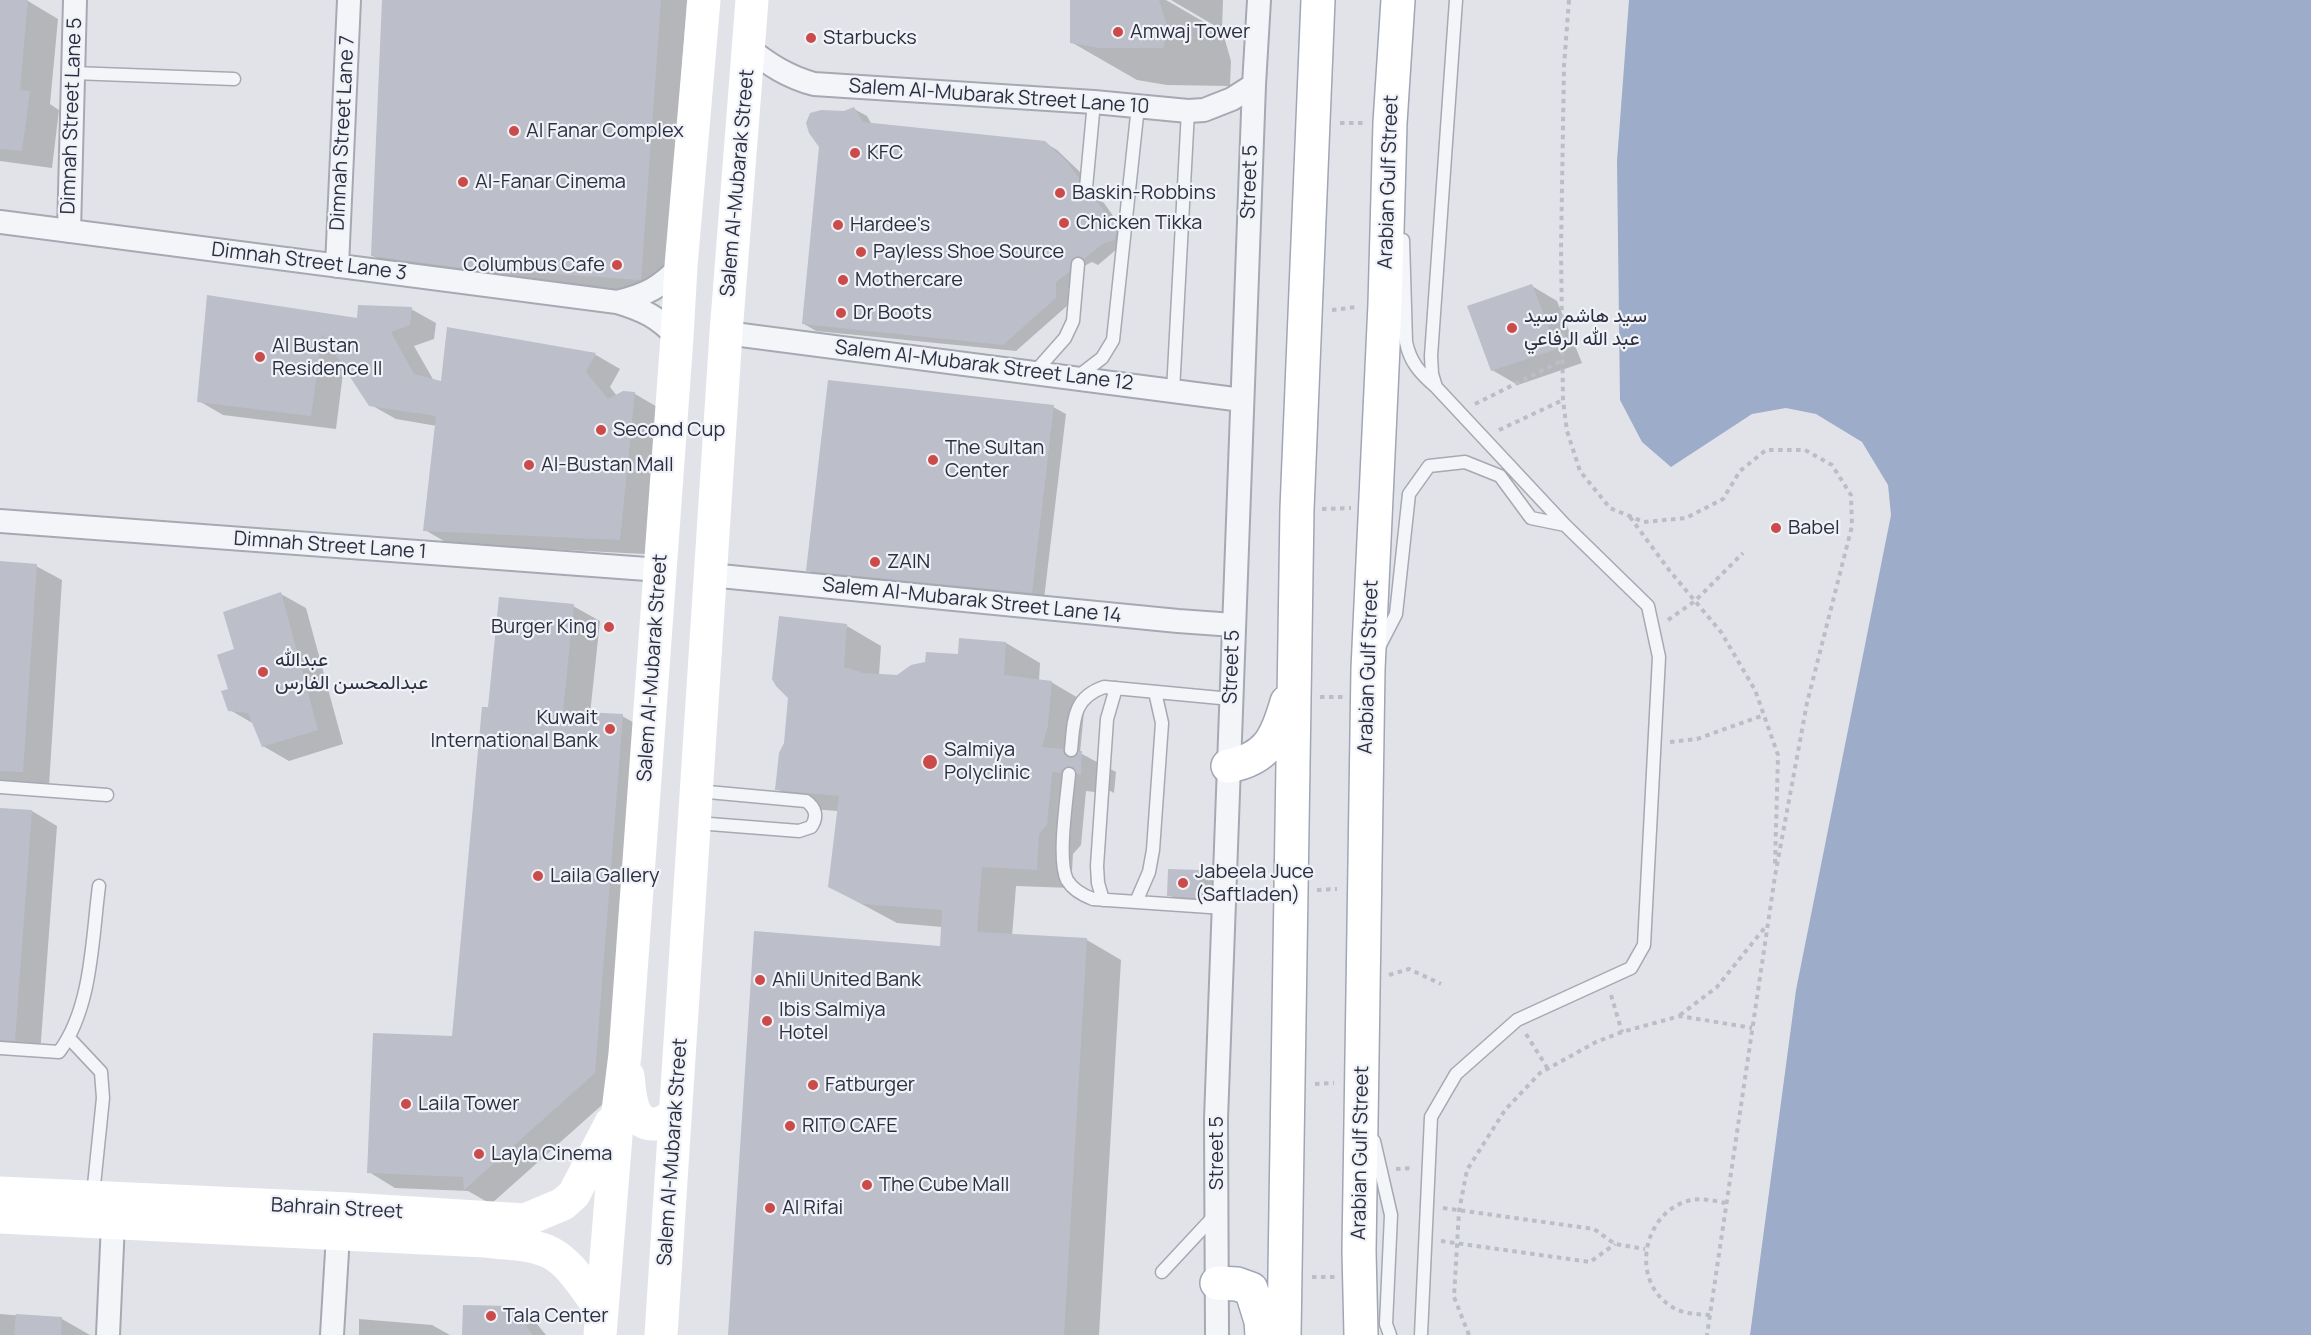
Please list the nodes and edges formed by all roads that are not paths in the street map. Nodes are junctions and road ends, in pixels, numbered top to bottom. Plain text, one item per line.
1 (75, 0) edge
2 (349, 0) edge
3 (704, 0) edge
4 (752, 0) edge
5 (1259, 0) edge
6 (1318, 0) edge
7 (1398, 0) edge
8 (1456, 0) edge
9 (749, 49) junction
10 (73, 73) junction
11 (234, 79) dead end
12 (1254, 85) junction
13 (1094, 102) junction
14 (1138, 106) junction
15 (1188, 111) junction
16 (1390, 123) junction
17 (1401, 186) dead end
18 (1086, 188) dead end
19 (0, 222) edge
20 (1402, 222) dead end
21 (69, 231) junction
22 (1078, 264) dead end
23 (337, 266) junction
24 (681, 266) junction
25 (617, 302) junction
26 (726, 333) junction
27 (677, 337) junction
28 (1034, 373) junction
29 (1076, 378) junction
30 (1436, 387) junction
31 (1173, 391) junction
32 (1242, 400) junction
33 (0, 522) edge
34 (1565, 525) junction
35 (660, 570) junction
36 (710, 575) junction
37 (1233, 625) junction
38 (1368, 683) junction
39 (1295, 686) junction
40 (1116, 688) junction
41 (1155, 692) junction
42 (1231, 699) junction
43 (1071, 750) dead end
44 (1228, 766) junction
45 (1069, 774) dead end
46 (0, 787) edge
47 (107, 795) dead end
48 (695, 807) junction
49 (99, 886) dead end
50 (1103, 900) junction
51 (1136, 902) junction
52 (1224, 908) junction
53 (69, 1038) junction
54 (0, 1048) edge
55 (625, 1054) junction
56 (1362, 1087) junction
57 (618, 1111) junction
58 (674, 1114) junction
59 (0, 1193) edge
60 (93, 1198) junction
61 (542, 1214) junction
62 (1216, 1214) junction
63 (0, 1217) edge
64 (113, 1223) junction
65 (338, 1235) junction
66 (550, 1253) junction
67 (1162, 1272) dead end
68 (1217, 1283) junction
69 (600, 1322) edge
70 (108, 1335) edge
71 (332, 1335) edge
72 (661, 1335) edge
73 (1217, 1335) edge
74 (1262, 1335) edge
75 (1284, 1335) edge
76 (1361, 1335) edge
77 (1390, 1335) edge
78 (1421, 1335) edge

1 - 10 street, Dimnah Street Lane 5
2 - 23 street, Dimnah Street Lane 7
3 - 24 main road, Salem Al-Mubarak Street
4 - 9 main road, Salem Al-Mubarak Street
5 - 12 street, Street 5
6 - 39 main road
7 - 16 main road, Arabian Gulf Street
8 - 30 lane
9 - 13 street, Salem Al-Mubarak Street Lane 10
9 - 26 main road, Salem Al-Mubarak Street
10 - 11 lane
10 - 21 street, Dimnah Street Lane 5
12 - 15 street, Salem Al-Mubarak Street Lane 10
12 - 32 street, Street 5
13 - 14 street, Salem Al-Mubarak Street Lane 10
13 - 18 lane
14 - 15 street, Salem Al-Mubarak Street Lane 10
14 - 29 lane
15 - 31 lane
16 - 17 lane
16 - 38 main road, Arabian Gulf Street
19 - 21 street, Dimnah Street Lane 3
20 - 30 lane
21 - 23 street, Dimnah Street Lane 3
22 - 28 lane
23 - 25 street, Dimnah Street Lane 3
24 - 25 street, Dimnah Street Lane 3
24 - 27 main road, Salem Al-Mubarak Street
25 - 27 street, Dimnah Street Lane 3
26 - 28 street, Salem Al-Mubarak Street Lane 12
26 - 36 main road, Salem Al-Mubarak Street
27 - 35 main road, Salem Al-Mubarak Street
28 - 29 street, Salem Al-Mubarak Street Lane 12
29 - 31 street, Salem Al-Mubarak Street Lane 12
30 - 34 lane
31 - 32 street, Salem Al-Mubarak Street Lane 12
32 - 37 street, Street 5
33 - 35 street, Dimnah Street Lane 1
34 - 38 lane
34 - 78 lane
35 - 55 main road, Salem Al-Mubarak Street
36 - 37 street, Salem Al-Mubarak Street Lane 14
36 - 48 main road, Salem Al-Mubarak Street
37 - 42 street, Street 5
38 - 56 main road, Arabian Gulf Street
39 - 44 main road
39 - 75 main road
40 - 41 lane
40 - 43 lane
40 - 50 lane
41 - 42 lane
41 - 51 lane
42 - 44 street, Street 5
44 - 52 street, Street 5
45 - 50 lane
46 - 47 lane
48 - 48 lane
48 - 58 main road, Salem Al-Mubarak Street
49 - 53 lane
50 - 51 lane
51 - 52 lane
52 - 62 street, Street 5
53 - 54 lane
53 - 60 lane
55 - 57 main road, Salem Al-Mubarak Street
55 - 58 main road
56 - 76 main road, Arabian Gulf Street
56 - 77 lane
57 - 61 main road, Bahrain Street
57 - 69 main road, Salem Al-Mubarak Street
58 - 72 main road, Salem Al-Mubarak Street
59 - 60 main road, Bahrain Street
60 - 61 main road, Bahrain Street
61 - 66 main road
62 - 67 lane
62 - 68 street, Street 5
63 - 64 main road, Bahrain Street
64 - 65 main road, Bahrain Street
64 - 70 street
65 - 66 main road, Bahrain Street
65 - 71 street
66 - 69 main road, Bahrain Street
68 - 73 street, Street 5
68 - 74 main road

